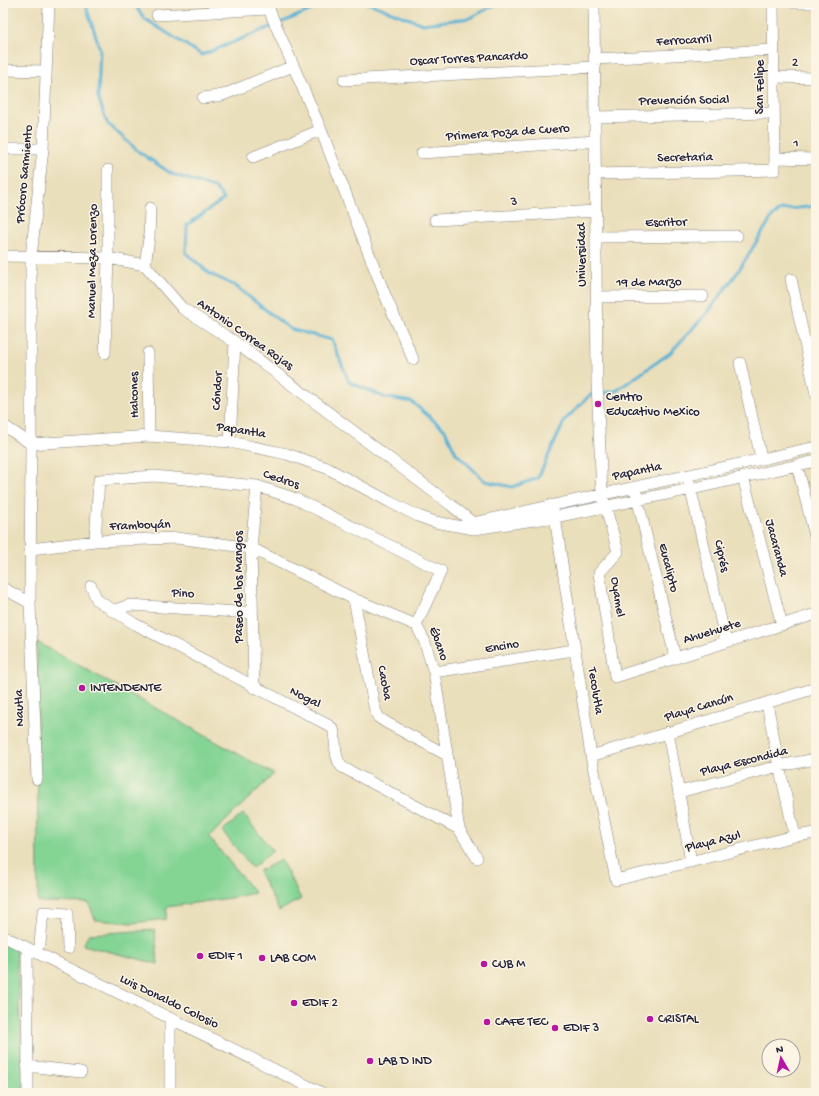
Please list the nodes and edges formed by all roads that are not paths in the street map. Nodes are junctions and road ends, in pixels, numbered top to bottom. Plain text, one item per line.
1 (49, 3) edge
2 (594, 3) edge
3 (773, 3) edge
4 (795, 3) edge
5 (816, 3) edge
6 (270, 10) edge
7 (157, 16) dead end
8 (774, 50) junction
9 (594, 63) junction
10 (293, 66) junction
11 (3, 70) edge
12 (45, 71) junction
13 (774, 77) junction
14 (816, 78) edge
15 (344, 80) dead end
16 (203, 98) dead end
17 (774, 114) junction
18 (595, 117) junction
19 (321, 130) junction
20 (595, 141) junction
21 (3, 149) edge
22 (43, 149) junction
23 (422, 153) dead end
24 (253, 157) dead end
25 (775, 158) junction
26 (816, 159) edge
27 (108, 170) dead end
28 (775, 170) joint
29 (595, 174) junction
30 (150, 208) dead end
31 (596, 211) junction
32 (435, 220) dead end
33 (737, 236) dead end
34 (596, 237) junction
35 (3, 256) edge
36 (31, 257) junction
37 (108, 258) junction
38 (145, 265) junction
39 (791, 279) dead end
40 (703, 296) dead end
41 (596, 297) junction
42 (235, 342) junction
43 (105, 353) dead end
44 (148, 353) dead end
45 (413, 359) dead end
46 (740, 363) dead end
47 (816, 394) edge
48 (3, 425) edge
49 (149, 436) junction
50 (230, 442) junction
51 (32, 444) junction
52 (816, 447) edge
53 (761, 458) junction
54 (816, 461) edge
55 (797, 464) junction
56 (688, 475) junction
57 (743, 477) junction
58 (258, 486) junction
59 (634, 486) junction
60 (691, 489) junction
61 (602, 494) junction
62 (637, 499) junction
63 (451, 505) junction
64 (552, 505) junction
65 (605, 506) junction
66 (555, 517) junction
67 (435, 522) junction
68 (470, 527) junction
69 (816, 540) edge
70 (95, 541) junction
71 (251, 548) junction
72 (31, 549) junction
73 (91, 586) dead end
74 (3, 588) edge
75 (354, 599) junction
76 (30, 603) junction
77 (112, 611) junction
78 (252, 613) junction
79 (816, 614) edge
80 (416, 625) junction
81 (782, 625) junction
82 (726, 642) junction
83 (574, 650) junction
84 (675, 657) junction
85 (434, 672) junction
86 (615, 677) joint
87 (254, 688) junction
88 (816, 688) edge
89 (767, 702) junction
90 (668, 732) junction
91 (447, 755) junction
92 (591, 756) junction
93 (816, 759) edge
94 (779, 766) junction
95 (37, 778) dead end
96 (678, 792) junction
97 (459, 829) junction
98 (816, 833) edge
99 (795, 836) junction
100 (477, 858) dead end
101 (691, 862) junction
102 (616, 880) joint
103 (3, 938) edge
104 (40, 944) dead end
105 (27, 948) junction
106 (68, 948) dead end
107 (170, 1018) junction
108 (27, 1066) junction
109 (81, 1072) dead end
110 (310, 1090) edge
111 (28, 1093) edge
112 (170, 1093) edge
113 (322, 1093) edge

1 - 12 street, Prócoro Sarmiento
2 - 9 street, Universidad
3 - 8 street, San Felipe
4 - 5 street
6 - 7 street
6 - 10 street
8 - 9 street, Ferrocarril
8 - 13 street, San Felipe
9 - 15 street, Oscar Torres Pancardo
9 - 18 street, Universidad
10 - 16 street
10 - 19 street
11 - 12 street
12 - 22 street, Prócoro Sarmiento
13 - 14 street, 2
13 - 17 street, San Felipe
17 - 18 street, Prevención Social
17 - 25 street, San Felipe
18 - 20 street, Universidad
19 - 24 street
19 - 45 street
20 - 23 street, Primera Poza de Cuero
20 - 29 street, Universidad
21 - 22 street
22 - 36 street, Prócoro Sarmiento
25 - 26 street, 1
25 - 28 street, San Felipe
27 - 37 street, Manuel Meza Lorenzo
28 - 29 street, Secretaria
29 - 31 street, Universidad
30 - 38 street
31 - 32 street, 3
31 - 34 street, Universidad
33 - 34 street, Escritor
34 - 41 street, Universidad
35 - 36 street
36 - 37 street
36 - 51 street, Prócoro Sarmiento
37 - 38 street
37 - 43 street, Manuel Meza Lorenzo
38 - 42 street, Antonio Correa Rojas
39 - 47 street
40 - 41 street, 19 de Marzo
41 - 61 street, Universidad
42 - 50 street, Cóndor
42 - 63 street, Antonio Correa Rojas
44 - 49 street, Halcones
46 - 53 street
48 - 51 street
49 - 50 street, Papantla
49 - 51 street, Papantla
50 - 67 street, Papantla
51 - 72 street, Nautla
52 - 53 street, Papantla
53 - 56 street, Papantla
54 - 55 street, Papantla
55 - 57 street, Papantla
55 - 69 street
56 - 59 street, Papantla
56 - 60 street, Ciprés
57 - 60 street, Papantla
57 - 81 street, Jacaranda
58 - 70 street, Cedros
58 - 71 street, Paseo de los Mangos
58 - 80 street, Cedros
59 - 61 street, Papantla
59 - 62 street, Eucalipto
60 - 62 street, Papantla
60 - 82 street, Ciprés
61 - 64 street, Papantla
61 - 65 street, Universidad
62 - 65 street, Papantla
62 - 84 street, Eucalipto
63 - 67 street
63 - 68 street, Antonio Correa Rojas
64 - 66 street, Tecolutla
64 - 68 street, Papantla
65 - 66 street, Papantla
65 - 86 street, Oyamel
66 - 68 street, Papantla
66 - 83 street, Tecolutla
67 - 68 street, Papantla
70 - 71 street, Framboyán
70 - 72 street, Framboyán
71 - 75 street, Ébano
71 - 78 street, Paseo de los Mangos
72 - 76 street, Nautla
73 - 77 street, Nogal
74 - 76 street
75 - 80 street, Ébano
75 - 91 street, Caoba
76 - 95 street, Nautla
77 - 78 street, Pino
77 - 87 street, Nogal
78 - 87 street, Paseo de los Mangos
79 - 81 street, Ahuehuete
80 - 85 street, Ébano
81 - 82 street, Ahuehuete
82 - 84 street, Ahuehuete
83 - 85 street, Encino
83 - 92 street, Tecolutla
84 - 86 street, Ahuehuete
85 - 91 street, Ébano
87 - 97 street, Nogal
88 - 89 street, Playa Cancún
89 - 90 street, Playa Cancún
89 - 94 street
90 - 92 street, Playa Cancún
90 - 96 street
91 - 97 street, Ébano
92 - 102 street, Tecolutla
93 - 94 street, Playa Escondida
94 - 96 street, Playa Escondida
94 - 99 street
96 - 101 street
97 - 100 street
98 - 99 street, Playa Azul
99 - 101 street, Playa Azul
101 - 102 street, Playa Azul
103 - 105 street, Luis Donaldo Colosio
104 - 106 street
105 - 107 street, Luis Donaldo Colosio
105 - 108 street
107 - 110 street, Luis Donaldo Colosio
107 - 112 street
108 - 109 street
108 - 111 street
110 - 113 street, Luis Donaldo Colosio

